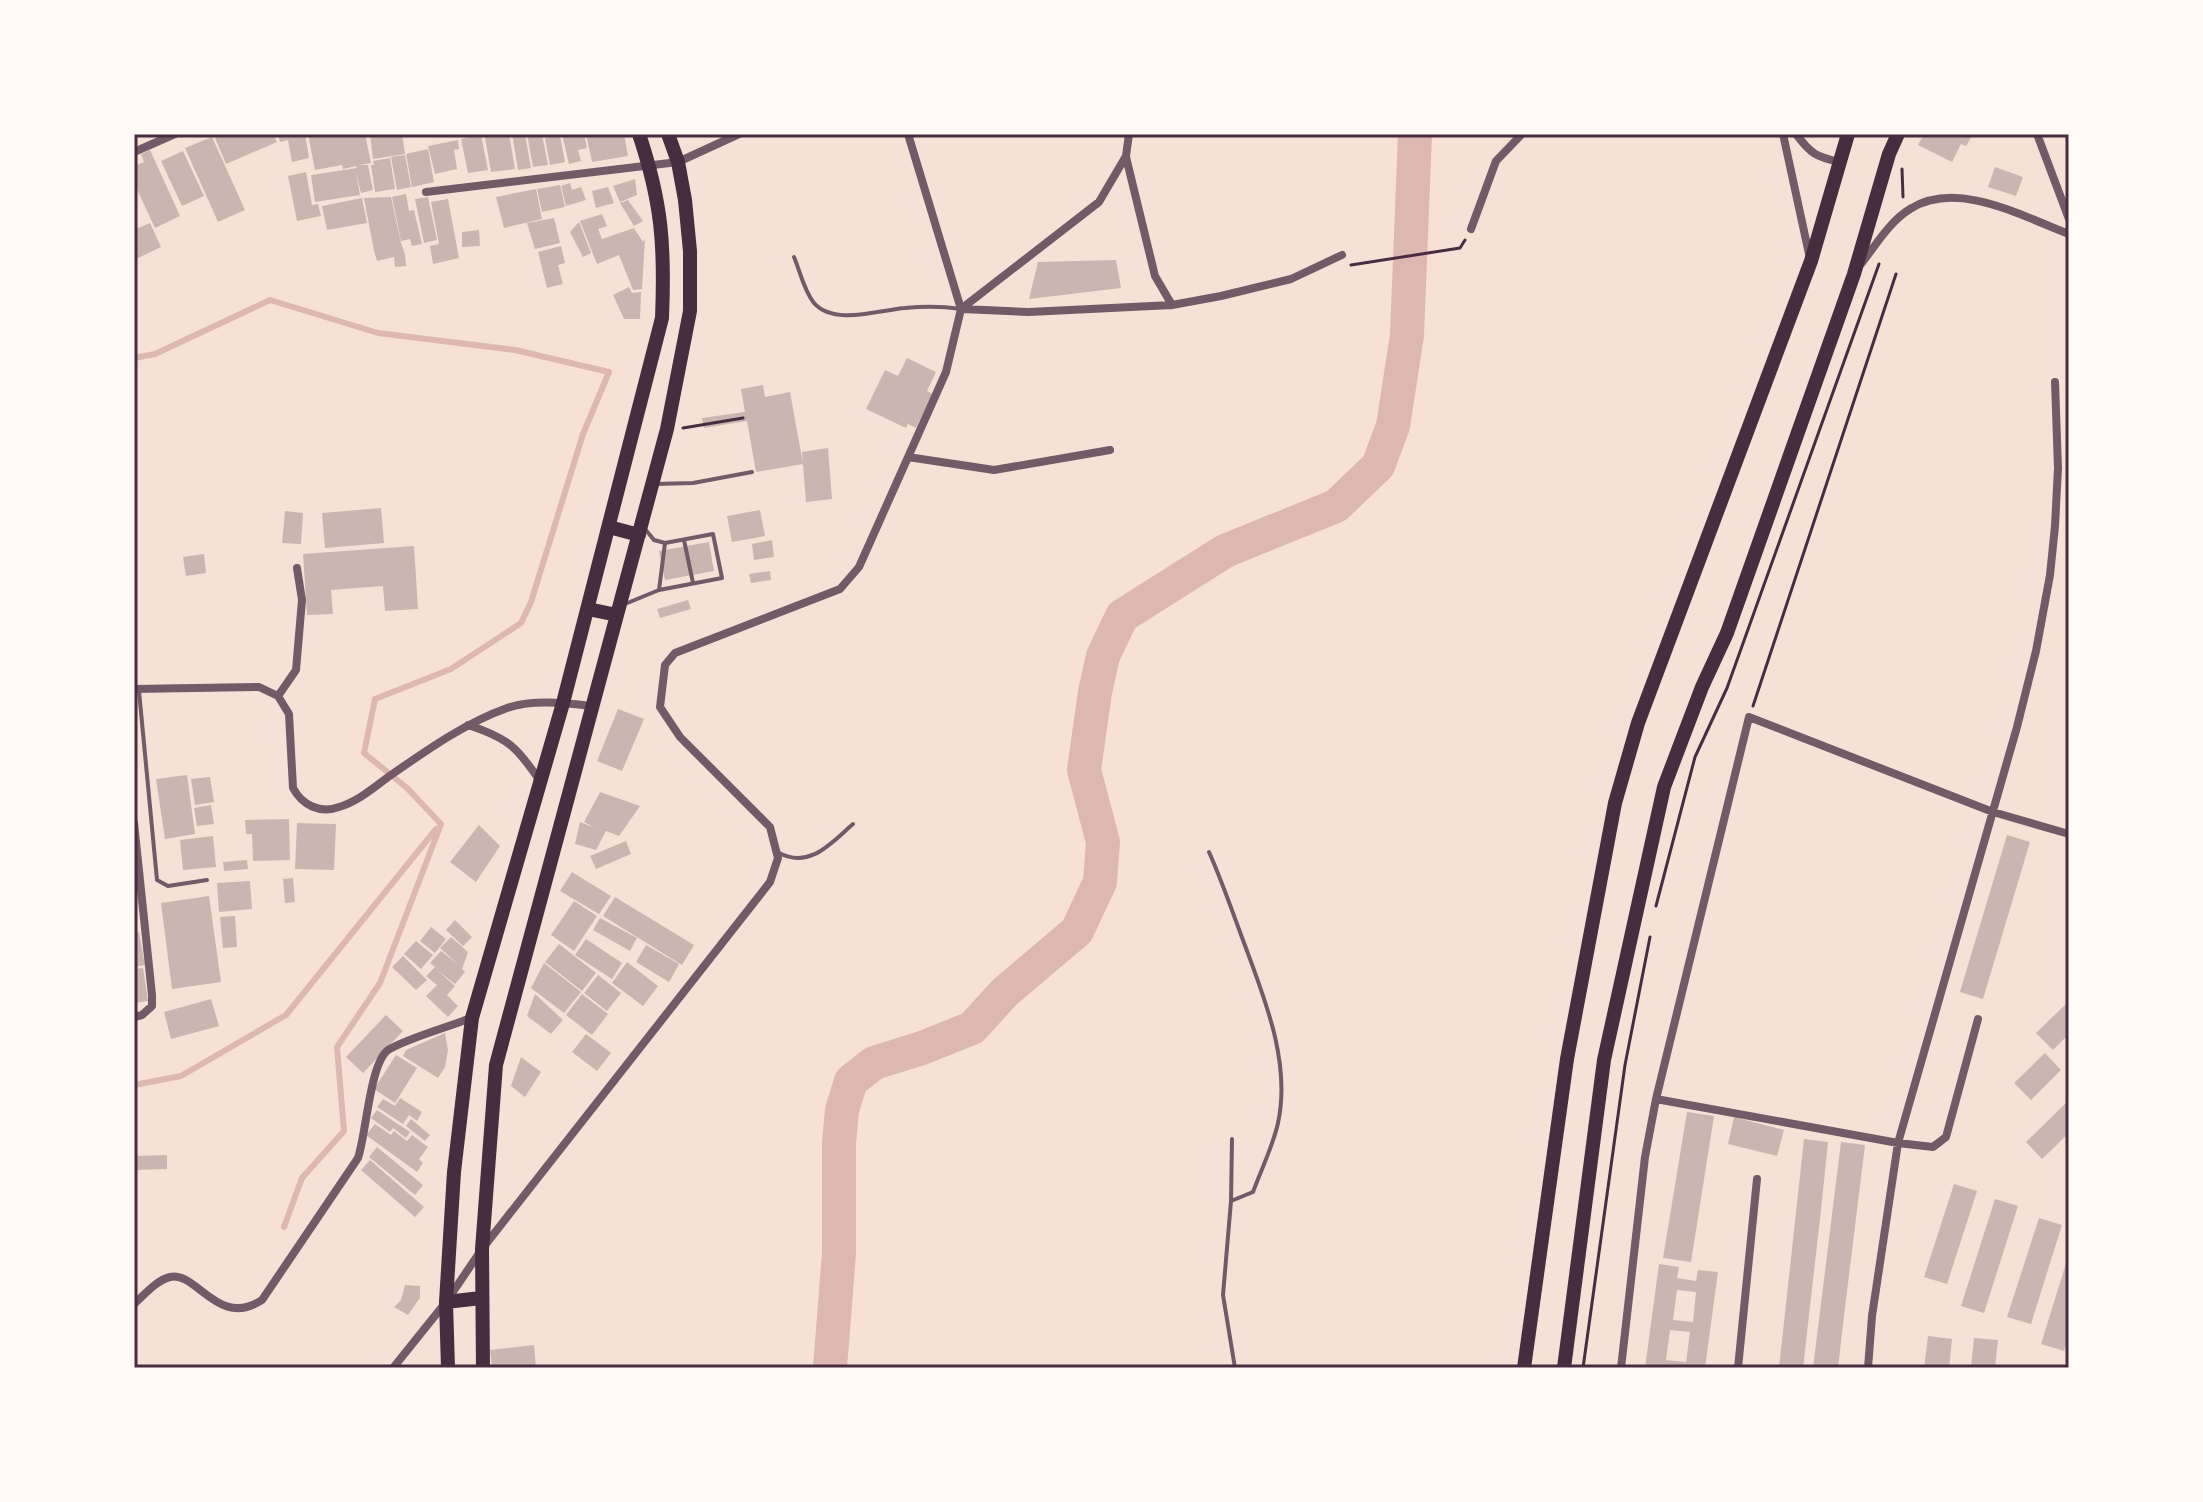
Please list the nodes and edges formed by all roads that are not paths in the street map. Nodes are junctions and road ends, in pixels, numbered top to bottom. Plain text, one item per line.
1 (175, 134) edge
2 (639, 134) edge
3 (668, 134) edge
4 (739, 134) edge
5 (908, 134) edge
6 (1129, 134) edge
7 (1522, 134) edge
8 (1783, 134) edge
9 (1796, 134) edge
10 (1848, 134) edge
11 (1898, 134) edge
12 (2037, 134) edge
13 (134, 152) edge
14 (1126, 156) junction
15 (678, 162) junction
16 (1840, 162) junction
17 (650, 166) junction
18 (426, 192) dead end
19 (2069, 219) edge
20 (1471, 229) dead end
21 (2069, 234) edge
22 (1342, 255) dead end
23 (794, 257) dead end
24 (1811, 261) junction
25 (1854, 274) junction
26 (1172, 305) junction
27 (961, 309) junction
28 (2055, 382) dead end
29 (1110, 450) dead end
30 (908, 457) junction
31 (752, 472) dead end
32 (652, 484) junction
33 (609, 527) junction
34 (640, 530) junction
35 (684, 540) junction
36 (665, 543) junction
37 (297, 568) dead end
38 (693, 583) junction
39 (659, 590) junction
40 (588, 609) junction
41 (618, 610) junction
42 (136, 689) edge
43 (278, 696) junction
44 (563, 703) junction
45 (592, 706) junction
46 (468, 725) junction
47 (540, 781) junction
48 (1993, 812) junction
49 (134, 823) edge
50 (853, 824) dead end
51 (2069, 834) edge
52 (777, 852) junction
53 (1209, 852) dead end
54 (207, 880) dead end
55 (134, 1017) edge
56 (472, 1018) junction
57 (1978, 1019) dead end
58 (1656, 1099) junction
59 (1232, 1139) dead end
60 (1898, 1143) junction
61 (1757, 1179) dead end
62 (1231, 1201) junction
63 (482, 1249) junction
64 (481, 1298) junction
65 (134, 1304) edge
66 (447, 1306) junction
67 (393, 1368) edge
68 (448, 1368) edge
69 (483, 1368) edge
70 (1235, 1368) edge
71 (1524, 1368) edge
72 (1564, 1368) edge
73 (1621, 1368) edge
74 (1738, 1368) edge
75 (1868, 1368) edge

1 - 13 street
2 - 17 main road
3 - 15 main road
4 - 15 street
5 - 27 street
6 - 14 street
7 - 20 street
8 - 24 street
9 - 16 street
10 - 16 main road
11 - 25 main road
12 - 19 street
14 - 26 street
14 - 27 street
15 - 17 street
15 - 32 main road
16 - 24 main road
17 - 18 street
17 - 33 main road
21 - 25 street
22 - 26 street
23 - 27 lane
24 - 71 main road
25 - 72 main road
26 - 27 street
27 - 30 street
28 - 48 street
29 - 30 street
30 - 52 street
31 - 32 lane
32 - 34 main road
33 - 34 main road
33 - 40 main road
34 - 36 lane
34 - 41 main road
35 - 36 lane
35 - 38 lane
35 - 38 lane
36 - 39 lane
37 - 43 street
38 - 39 lane
39 - 41 lane
40 - 41 main road
40 - 44 main road
41 - 45 main road
42 - 43 street
42 - 54 lane
43 - 46 street
44 - 45 street
44 - 46 street
44 - 47 main road
45 - 63 main road
46 - 47 street
47 - 56 main road
48 - 51 street
48 - 58 street
48 - 60 street
49 - 55 street
50 - 52 lane
52 - 63 street
53 - 62 lane
56 - 65 street
56 - 66 main road
57 - 60 street
58 - 60 street
58 - 73 street
59 - 62 lane
60 - 75 street
61 - 74 street
62 - 70 lane
63 - 64 main road
63 - 66 street
64 - 66 main road
64 - 69 main road
66 - 67 street
66 - 68 main road

